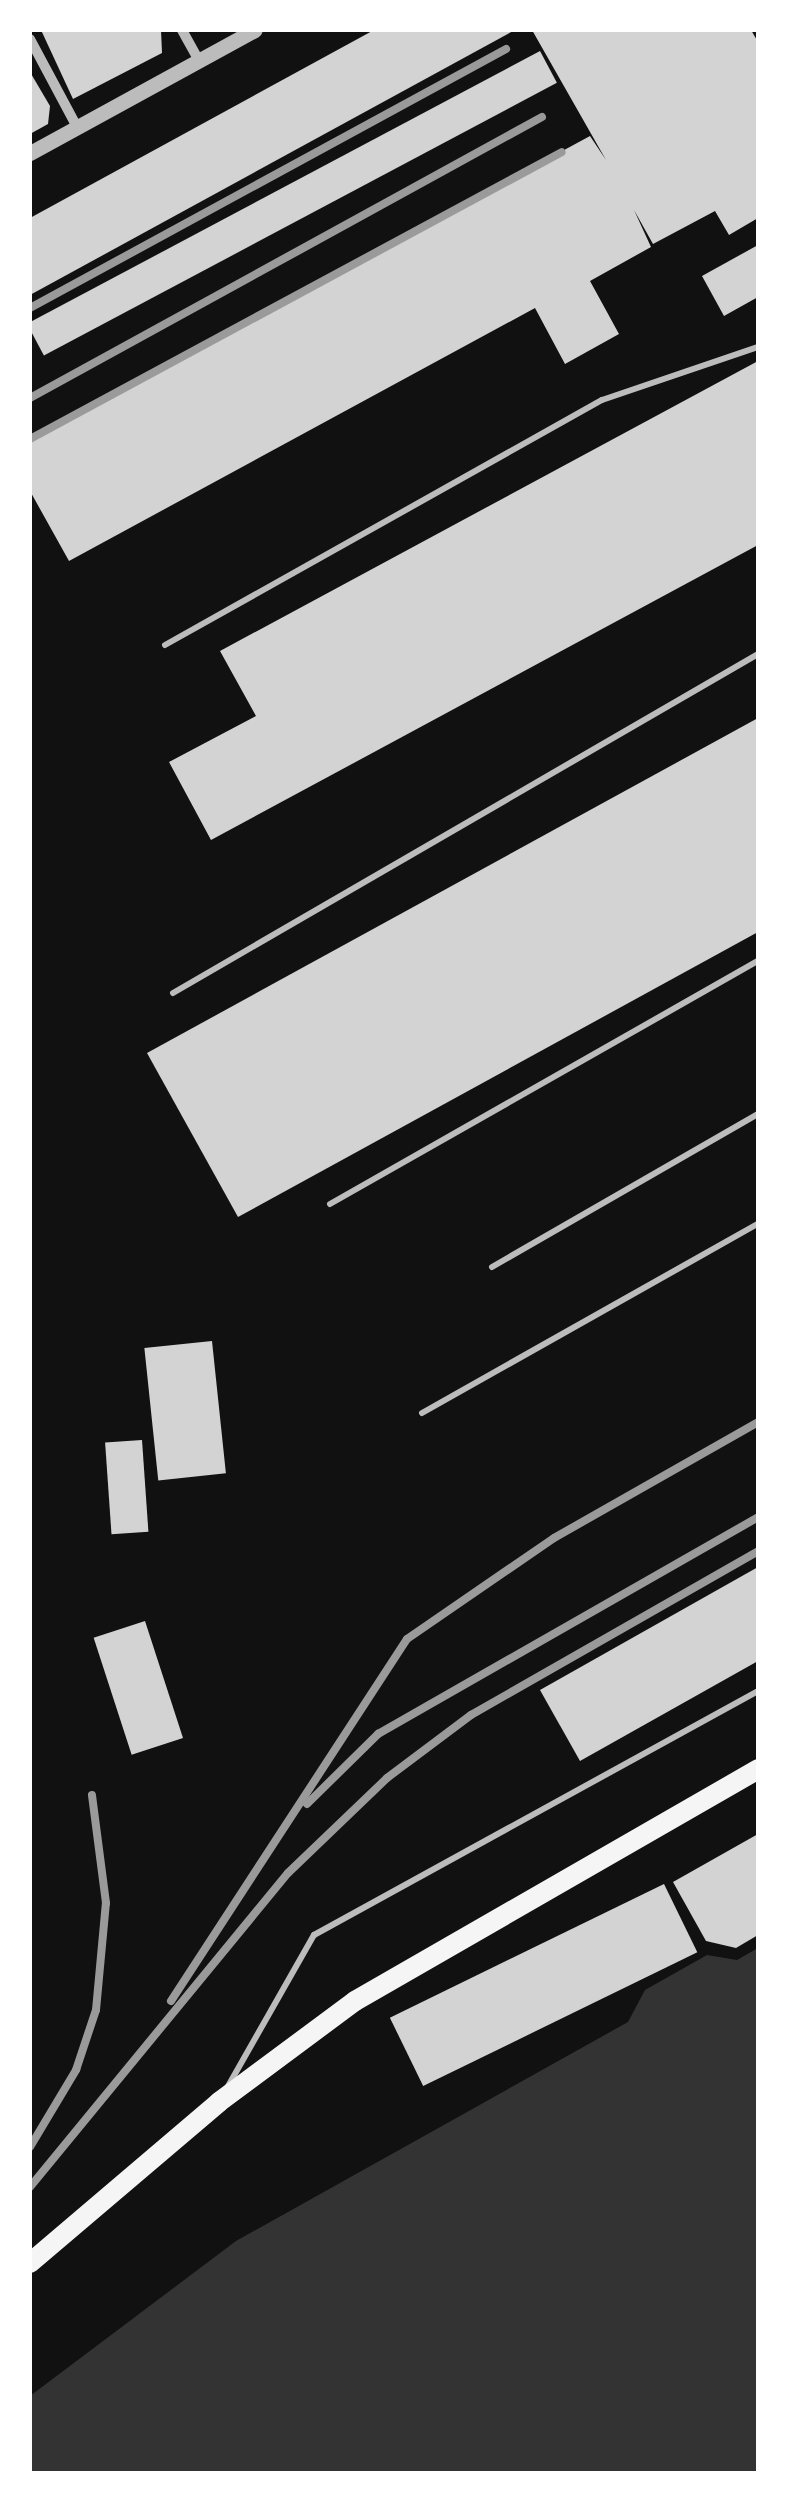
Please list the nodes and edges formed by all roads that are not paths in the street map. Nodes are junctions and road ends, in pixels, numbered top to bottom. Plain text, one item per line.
1 (182, 30) edge
2 (255, 30) edge
3 (30, 39) edge
4 (198, 61) junction
5 (77, 128) junction
6 (30, 153) edge
7 (758, 347) edge
8 (165, 645) dead end
9 (758, 654) edge
10 (758, 961) edge
11 (173, 993) dead end
12 (758, 1114) edge
13 (330, 1204) dead end
14 (758, 1224) edge
15 (492, 1267) dead end
16 (422, 1413) dead end
17 (758, 1691) edge
18 (758, 1770) edge
19 (219, 2102) junction
20 (30, 2264) edge

1 - 4 street
2 - 4 street
3 - 5 street
4 - 5 street
5 - 6 street
7 - 8 lane
9 - 11 lane
10 - 13 lane
12 - 15 lane
14 - 16 lane
17 - 19 lane
18 - 19 main road
19 - 20 main road

